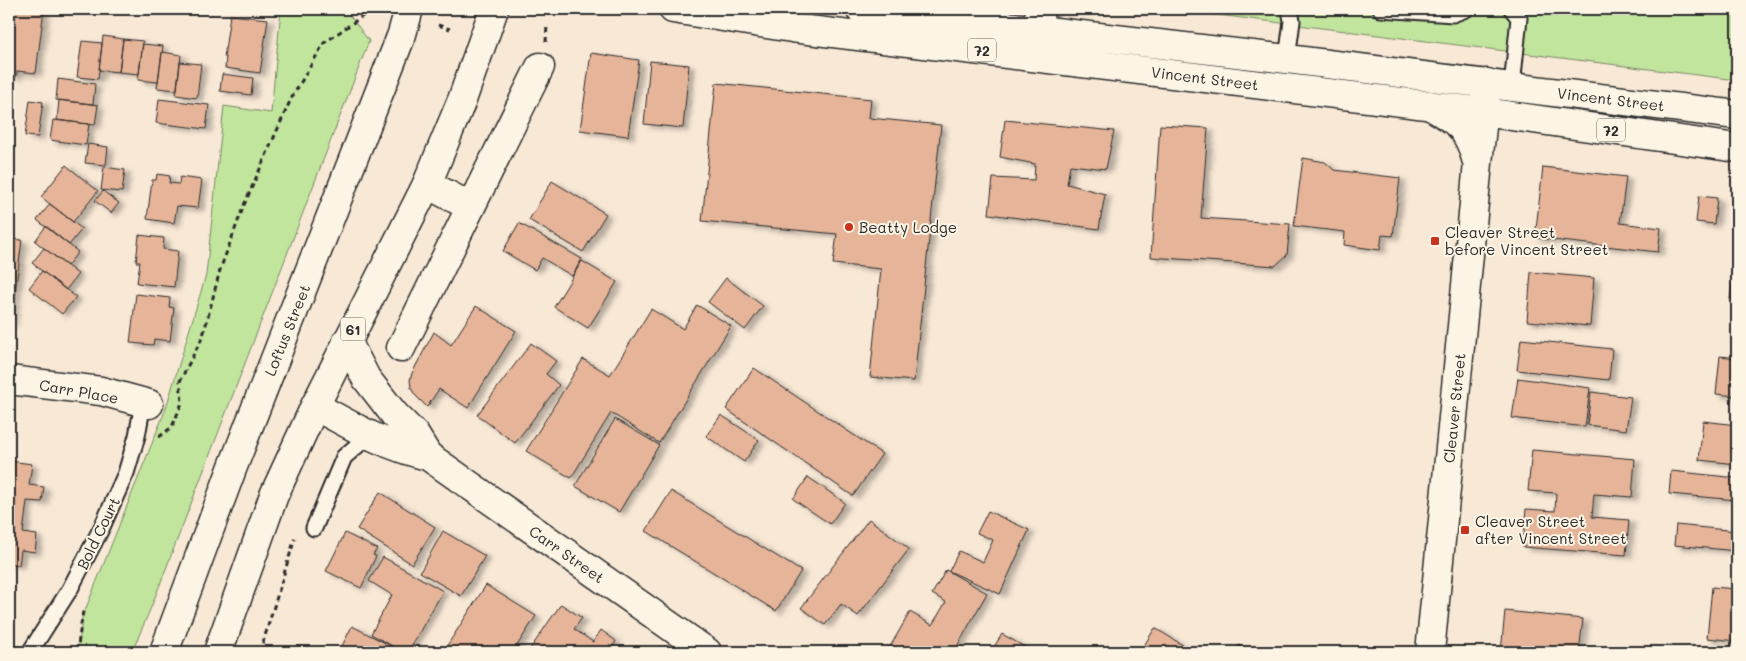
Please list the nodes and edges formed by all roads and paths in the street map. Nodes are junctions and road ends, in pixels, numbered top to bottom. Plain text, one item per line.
1 (409, 9) edge
2 (494, 9) edge
3 (672, 9) edge
4 (860, 9) edge
5 (1290, 9) edge
6 (1381, 9) edge
7 (1466, 9) edge
8 (1512, 9) edge
9 (364, 15) dead end
10 (1039, 19) edge
11 (438, 25) dead end
12 (450, 29) dead end
13 (1034, 56) junction
14 (1287, 59) junction
15 (540, 67) dead end
16 (1500, 85) junction
17 (1429, 105) junction
18 (1484, 112) junction
19 (1737, 114) edge
20 (1737, 148) edge
21 (1478, 163) junction
22 (426, 184) junction
23 (471, 207) junction
24 (347, 341) junction
25 (401, 348) dead end
26 (9, 380) edge
27 (146, 404) joint
28 (315, 406) junction
29 (372, 437) junction
30 (154, 441) dead end
31 (428, 456) junction
32 (314, 528) dead end
33 (84, 607) dead end
34 (30, 652) edge
35 (76, 652) edge
36 (164, 652) edge
37 (218, 652) edge
38 (707, 652) edge
39 (1430, 652) edge

1 - 36 main road, Loftus Street
2 - 22 main road, 61
3 - 13 main road, Vincent Street / 72
4 - 10 main road, Vincent Street / 72
5 - 14 lane
6 - 7 lane
8 - 16 lane
9 - 30 path
10 - 13 main road
10 - 14 main road, Vincent Street / 72
11 - 12 path
13 - 17 main road, Vincent Street / 72
14 - 16 main road, Vincent Street / 72
15 - 23 main road
16 - 18 main road, Cleaver Street
16 - 19 main road, Vincent Street / 72
17 - 18 main road, Vincent Street / 72
17 - 21 main road, Cleaver Street
18 - 20 main road, Vincent Street / 72
18 - 21 main road, Cleaver Street
21 - 39 main road, Cleaver Street
22 - 23 main road
22 - 24 main road, 61
23 - 25 main road
24 - 28 main road, 61
24 - 31 main road, Carr Street
26 - 27 main road, Carr Place
27 - 34 lane, Bold Court
28 - 29 main road, Carr Street
28 - 37 main road, 61
29 - 31 main road, Carr Street
29 - 32 lane
31 - 38 main road, Carr Street
33 - 35 path

